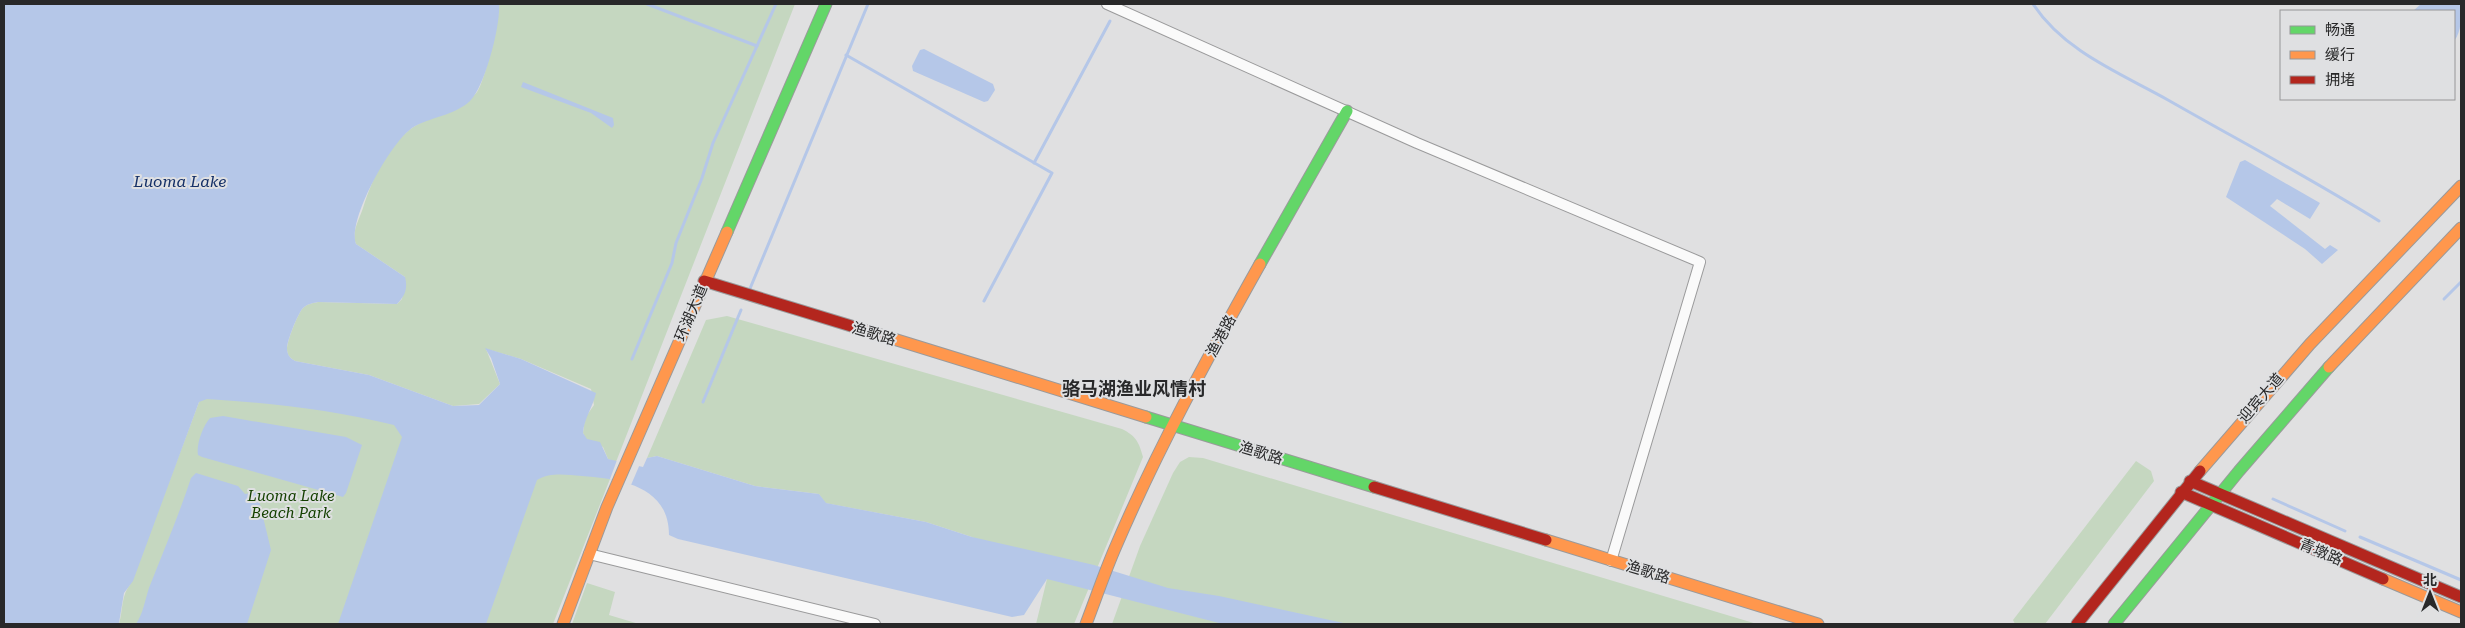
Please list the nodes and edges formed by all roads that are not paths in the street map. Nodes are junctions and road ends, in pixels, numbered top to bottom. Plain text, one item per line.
1 (826, 4) edge
2 (1107, 4) edge
3 (1347, 111) junction
4 (2461, 186) edge
5 (2461, 228) edge
6 (704, 281) junction
7 (1174, 426) junction
8 (2190, 481) junction
9 (2181, 492) junction
10 (2219, 494) junction
11 (2210, 505) junction
12 (589, 554) junction
13 (1611, 560) junction
14 (2461, 597) edge
15 (2461, 612) edge
16 (563, 624) edge
17 (875, 624) edge
18 (1086, 624) edge
19 (1818, 624) edge
20 (2077, 624) edge
21 (2114, 624) edge

1 - 6 main road, 环湖大道
2 - 3 street
3 - 7 main road, 渔港路
3 - 13 street
4 - 8 main road, 迎宾大道
5 - 10 main road, 迎宾大道
6 - 7 main road, 渔歌路
6 - 12 main road, 环湖大道
7 - 13 main road, 渔歌路
7 - 18 main road, 渔港路
8 - 9 main road, 迎宾大道
8 - 10 main road, 青墩路
9 - 11 main road, 青墩路
9 - 20 main road, 迎宾大道
10 - 11 main road, 迎宾大道
10 - 14 main road, 青墩路
11 - 15 main road, 青墩路
11 - 21 main road, 迎宾大道
12 - 16 main road, 环湖大道
12 - 17 street
13 - 19 main road, 渔歌路

